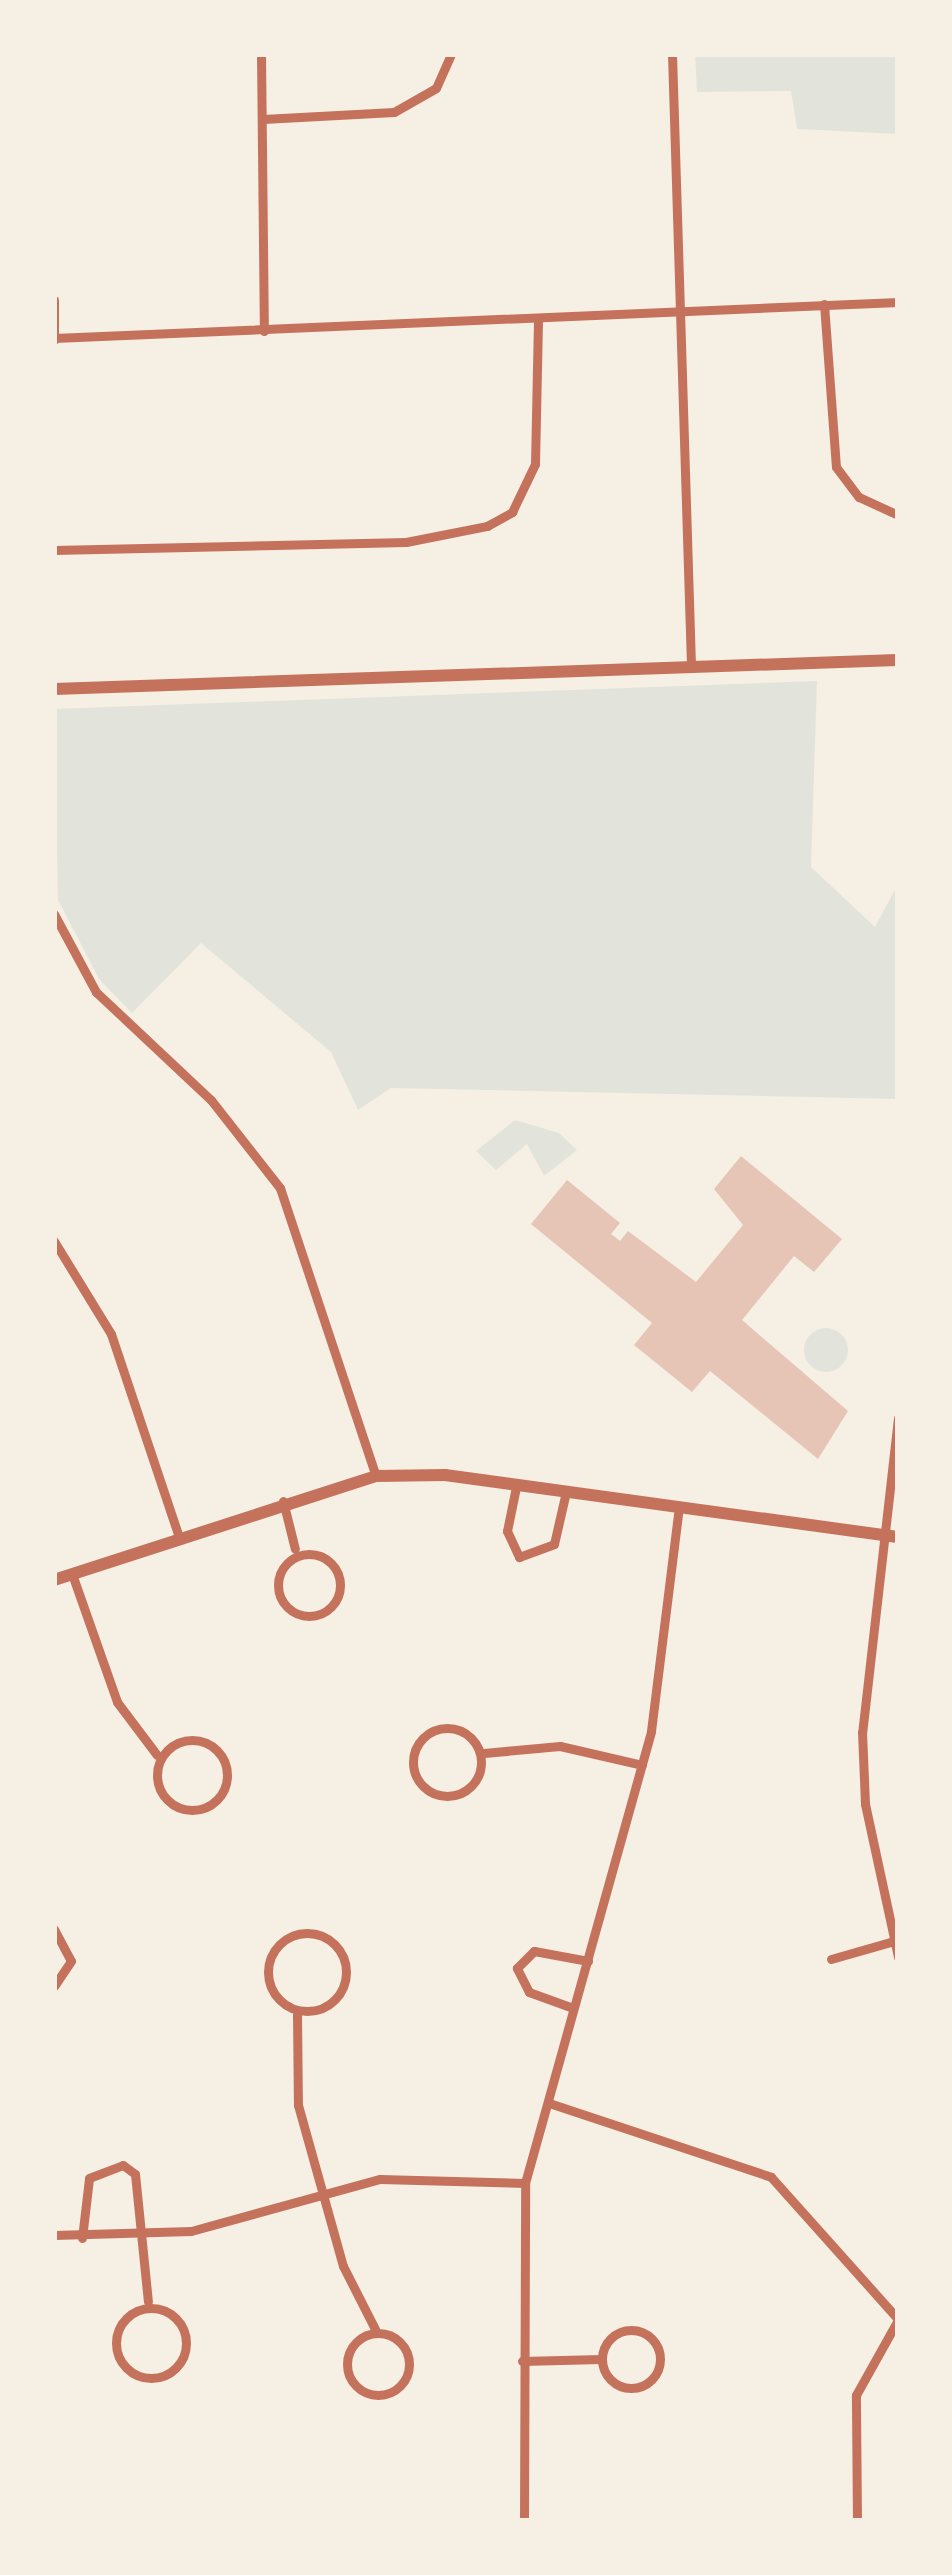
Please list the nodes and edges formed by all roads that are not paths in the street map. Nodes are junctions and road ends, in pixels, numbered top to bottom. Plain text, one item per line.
1 (261, 54) edge
2 (451, 54) edge
3 (672, 54) edge
4 (263, 118) junction
5 (54, 301) edge
6 (898, 302) edge
7 (824, 304) junction
8 (684, 318) junction
9 (538, 320) junction
10 (264, 331) junction
11 (54, 339) edge
12 (898, 515) edge
13 (54, 550) edge
14 (898, 660) edge
15 (691, 667) junction
16 (54, 689) edge
17 (54, 914) edge
18 (54, 1241) edge
19 (898, 1418) edge
20 (376, 1475) junction
21 (516, 1487) junction
22 (565, 1496) junction
23 (283, 1501) junction
24 (678, 1513) junction
25 (883, 1536) junction
26 (179, 1537) junction
27 (898, 1538) edge
28 (295, 1549) junction
29 (72, 1574) junction
30 (54, 1580) edge
31 (484, 1754) junction
32 (157, 1755) junction
33 (642, 1765) junction
34 (54, 1929) edge
35 (894, 1941) junction
36 (898, 1957) edge
37 (832, 1959) dead end
38 (588, 1961) junction
39 (54, 1986) edge
40 (573, 2008) junction
41 (298, 2014) junction
42 (549, 2104) junction
43 (525, 2183) junction
44 (324, 2194) junction
45 (54, 2235) edge
46 (82, 2239) junction
47 (143, 2239) junction
48 (148, 2301) junction
49 (898, 2319) edge
50 (375, 2329) junction
51 (601, 2359) junction
52 (522, 2361) junction
53 (524, 2521) edge
54 (857, 2521) edge

1 - 4 street
2 - 4 street
3 - 8 street
4 - 10 street
5 - 11 street
6 - 7 street
7 - 8 street
7 - 12 street
8 - 9 street
8 - 15 street
9 - 10 street
9 - 13 street
10 - 11 street
14 - 15 street
15 - 16 street
17 - 20 street
18 - 26 street
19 - 25 street
20 - 21 street
20 - 23 street
21 - 22 street
21 - 22 street
22 - 24 street
23 - 26 street
23 - 28 street
24 - 25 street
24 - 33 street
25 - 27 street
25 - 35 street
26 - 29 street
28 - 28 street
29 - 30 street
29 - 32 street
31 - 31 street
31 - 33 street
32 - 32 street
33 - 38 street
34 - 39 street
35 - 36 street
35 - 37 street
38 - 40 street
38 - 40 street
40 - 42 street
41 - 41 street
41 - 44 street
42 - 43 street
42 - 49 street
43 - 44 street
43 - 52 street
44 - 47 street
44 - 50 street
45 - 46 street
46 - 47 street
46 - 47 street
47 - 48 street
48 - 48 street
49 - 54 street
50 - 50 street
51 - 51 street
51 - 52 street
52 - 53 street

